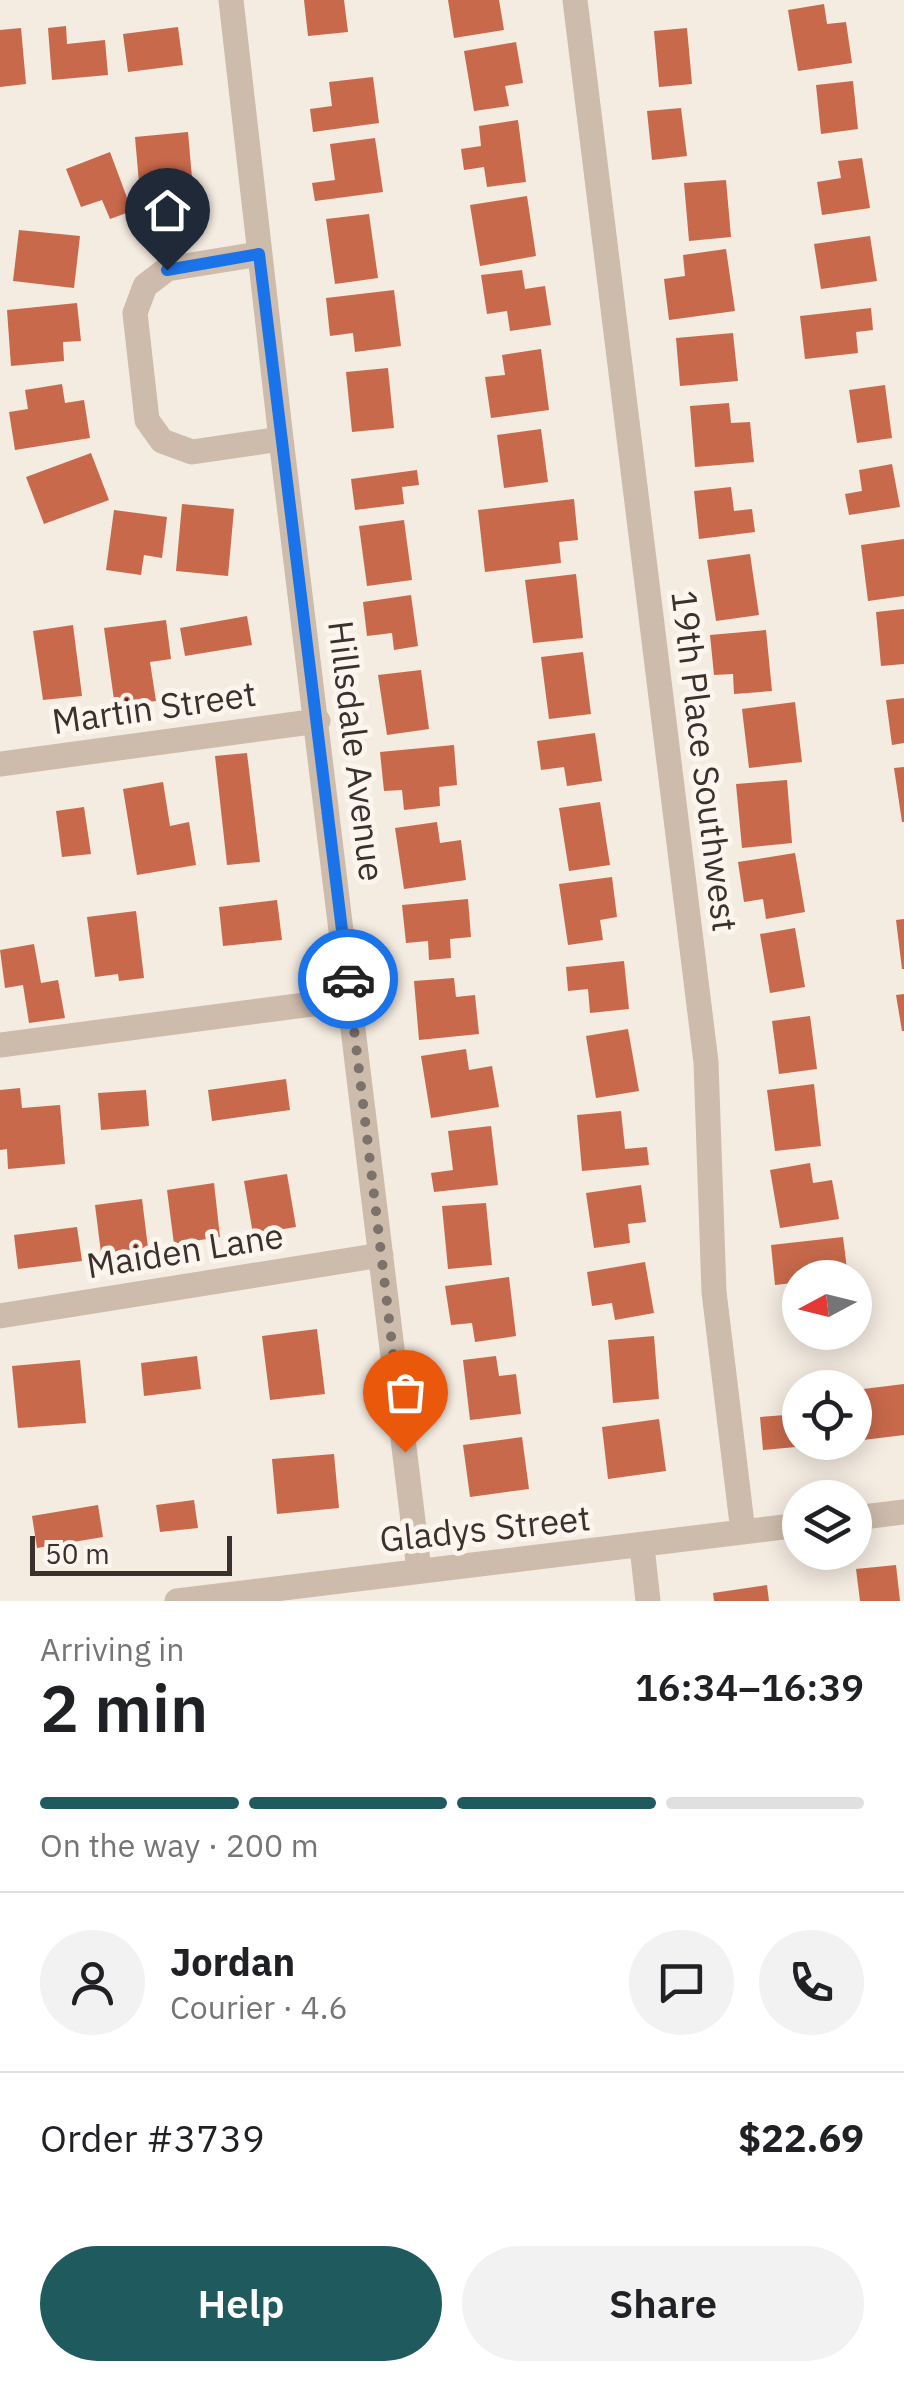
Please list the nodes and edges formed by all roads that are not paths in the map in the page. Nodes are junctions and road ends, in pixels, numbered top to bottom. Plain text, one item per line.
1 (231, 0) edge
2 (575, 0) edge
3 (259, 254) junction
4 (281, 440) junction
5 (318, 721) junction
6 (0, 764) edge
7 (351, 999) junction
8 (0, 1045) edge
9 (382, 1256) junction
10 (0, 1316) edge
11 (904, 1512) edge
12 (872, 1516) edge
13 (782, 1527) edge
14 (742, 1532) junction
15 (642, 1547) junction
16 (419, 1570) junction
17 (296, 1594) edge
18 (178, 1601) edge
19 (648, 1601) edge

1 - 3 street, Hillsdale Avenue
2 - 14 street, 19th Place Southwest
3 - 4 street, Hillsdale Avenue
3 - 4 street
4 - 5 street, Hillsdale Avenue
5 - 6 street, Martin Street
5 - 7 street, Hillsdale Avenue
7 - 8 street
7 - 9 street, Hillsdale Avenue
9 - 10 street, Maiden Lane
9 - 16 street, Hillsdale Avenue
11 - 12 street
13 - 14 street, Gladys Street
14 - 15 street, Gladys Street
15 - 16 street, Gladys Street
15 - 19 street
16 - 17 street, Gladys Street
17 - 18 street, Gladys Street

